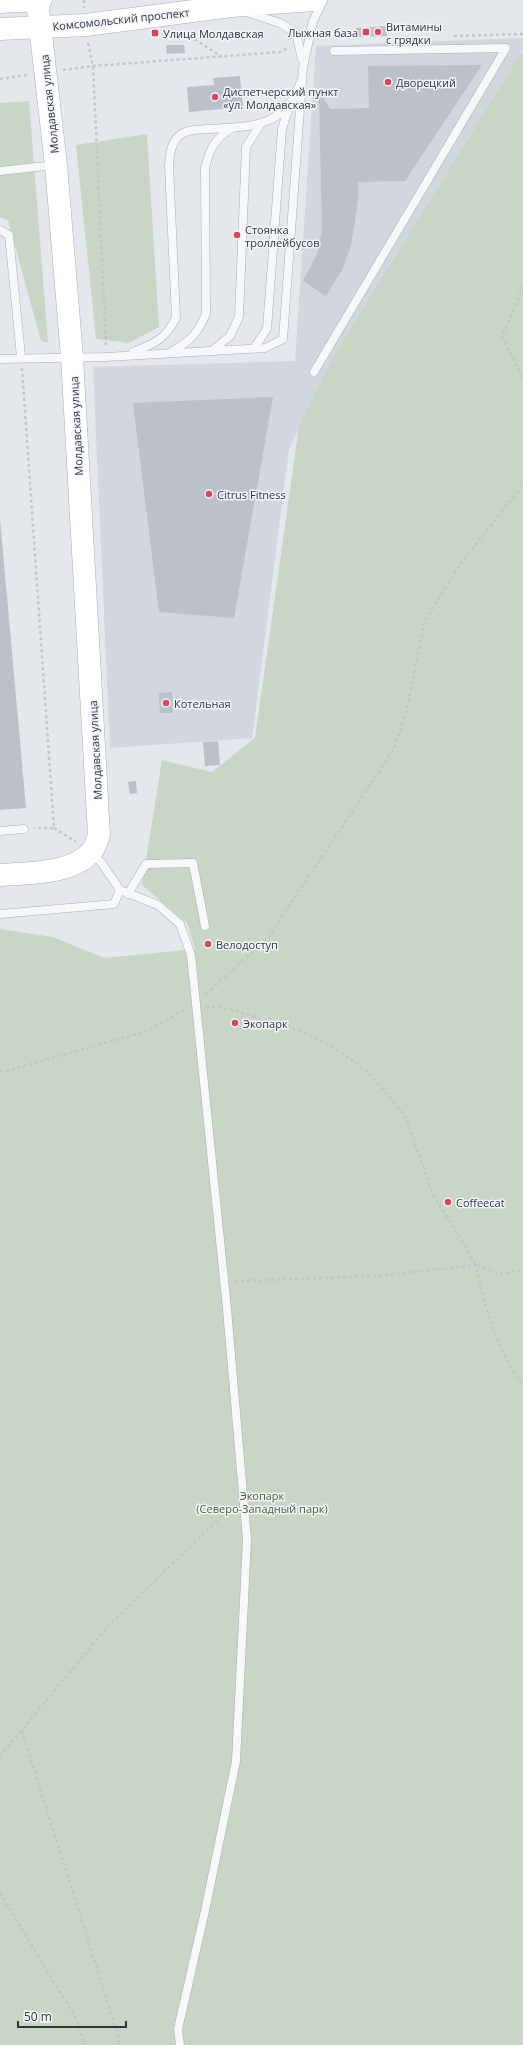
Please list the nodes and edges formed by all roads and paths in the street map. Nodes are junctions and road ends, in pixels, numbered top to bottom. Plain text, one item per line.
1 (37, 0) edge
2 (41, 0) edge
3 (314, 0) edge
4 (323, 0) edge
5 (0, 2) edge
6 (231, 6) junction
7 (86, 25) junction
8 (40, 27) junction
9 (0, 29) edge
10 (162, 34) dead end
11 (523, 34) edge
12 (451, 36) dead end
13 (299, 43) junction
14 (334, 51) dead end
15 (223, 57) junction
16 (93, 66) junction
17 (303, 68) junction
18 (46, 72) junction
19 (0, 79) edge
20 (290, 104) junction
21 (260, 125) junction
22 (233, 127) junction
23 (56, 164) junction
24 (0, 171) edge
25 (0, 230) edge
26 (523, 287) edge
27 (254, 348) junction
28 (213, 350) junction
29 (169, 353) junction
30 (125, 355) junction
31 (21, 357) junction
32 (72, 357) junction
33 (106, 357) junction
34 (0, 358) edge
35 (314, 372) dead end
36 (523, 378) edge
37 (523, 485) edge
38 (54, 828) junction
39 (24, 829) joint
40 (0, 831) edge
41 (91, 852) junction
42 (0, 875) edge
43 (120, 890) junction
44 (128, 894) junction
45 (0, 914) edge
46 (205, 926) dead end
47 (195, 1004) junction
48 (0, 1071) edge
49 (476, 1265) junction
50 (523, 1270) edge
51 (224, 1281) junction
52 (523, 1384) edge
53 (243, 1495) junction
54 (22, 1731) junction
55 (0, 1756) edge
56 (0, 1893) edge
57 (84, 2045) edge
58 (121, 2045) edge
59 (180, 2045) edge

1 - 2 street
1 - 5 street
1 - 8 street, Молдавская улица
3 - 6 street, Комсомольский проспект
4 - 17 lane
6 - 7 street, Комсомольский проспект
6 - 13 lane
7 - 8 street, Комсомольский проспект
7 - 16 path
8 - 9 street, Комсомольский проспект
8 - 18 street, Молдавская улица
10 - 15 path
11 - 12 path
13 - 15 path
13 - 17 lane
14 - 35 lane
15 - 16 path
16 - 18 path
16 - 33 path
17 - 20 lane
17 - 27 lane
18 - 19 path
18 - 23 street, Молдавская улица
20 - 21 lane
20 - 27 lane
21 - 22 lane
21 - 28 lane
22 - 29 lane
22 - 30 lane
23 - 24 lane
23 - 32 street, Молдавская улица
25 - 31 lane
26 - 36 path
27 - 28 lane
28 - 29 lane
29 - 30 lane
30 - 33 lane
31 - 32 lane
31 - 34 lane
31 - 38 path
32 - 33 lane
32 - 41 street, Молдавская улица
37 - 47 path
38 - 39 path
38 - 41 path
39 - 40 lane
41 - 42 street
41 - 43 lane
43 - 44 lane
43 - 45 lane
44 - 46 lane
44 - 47 lane
47 - 48 path
47 - 49 path
47 - 51 lane
49 - 50 path
49 - 51 path
49 - 52 path
51 - 53 lane
53 - 54 path
53 - 59 lane
54 - 55 path
54 - 58 path
56 - 57 path

